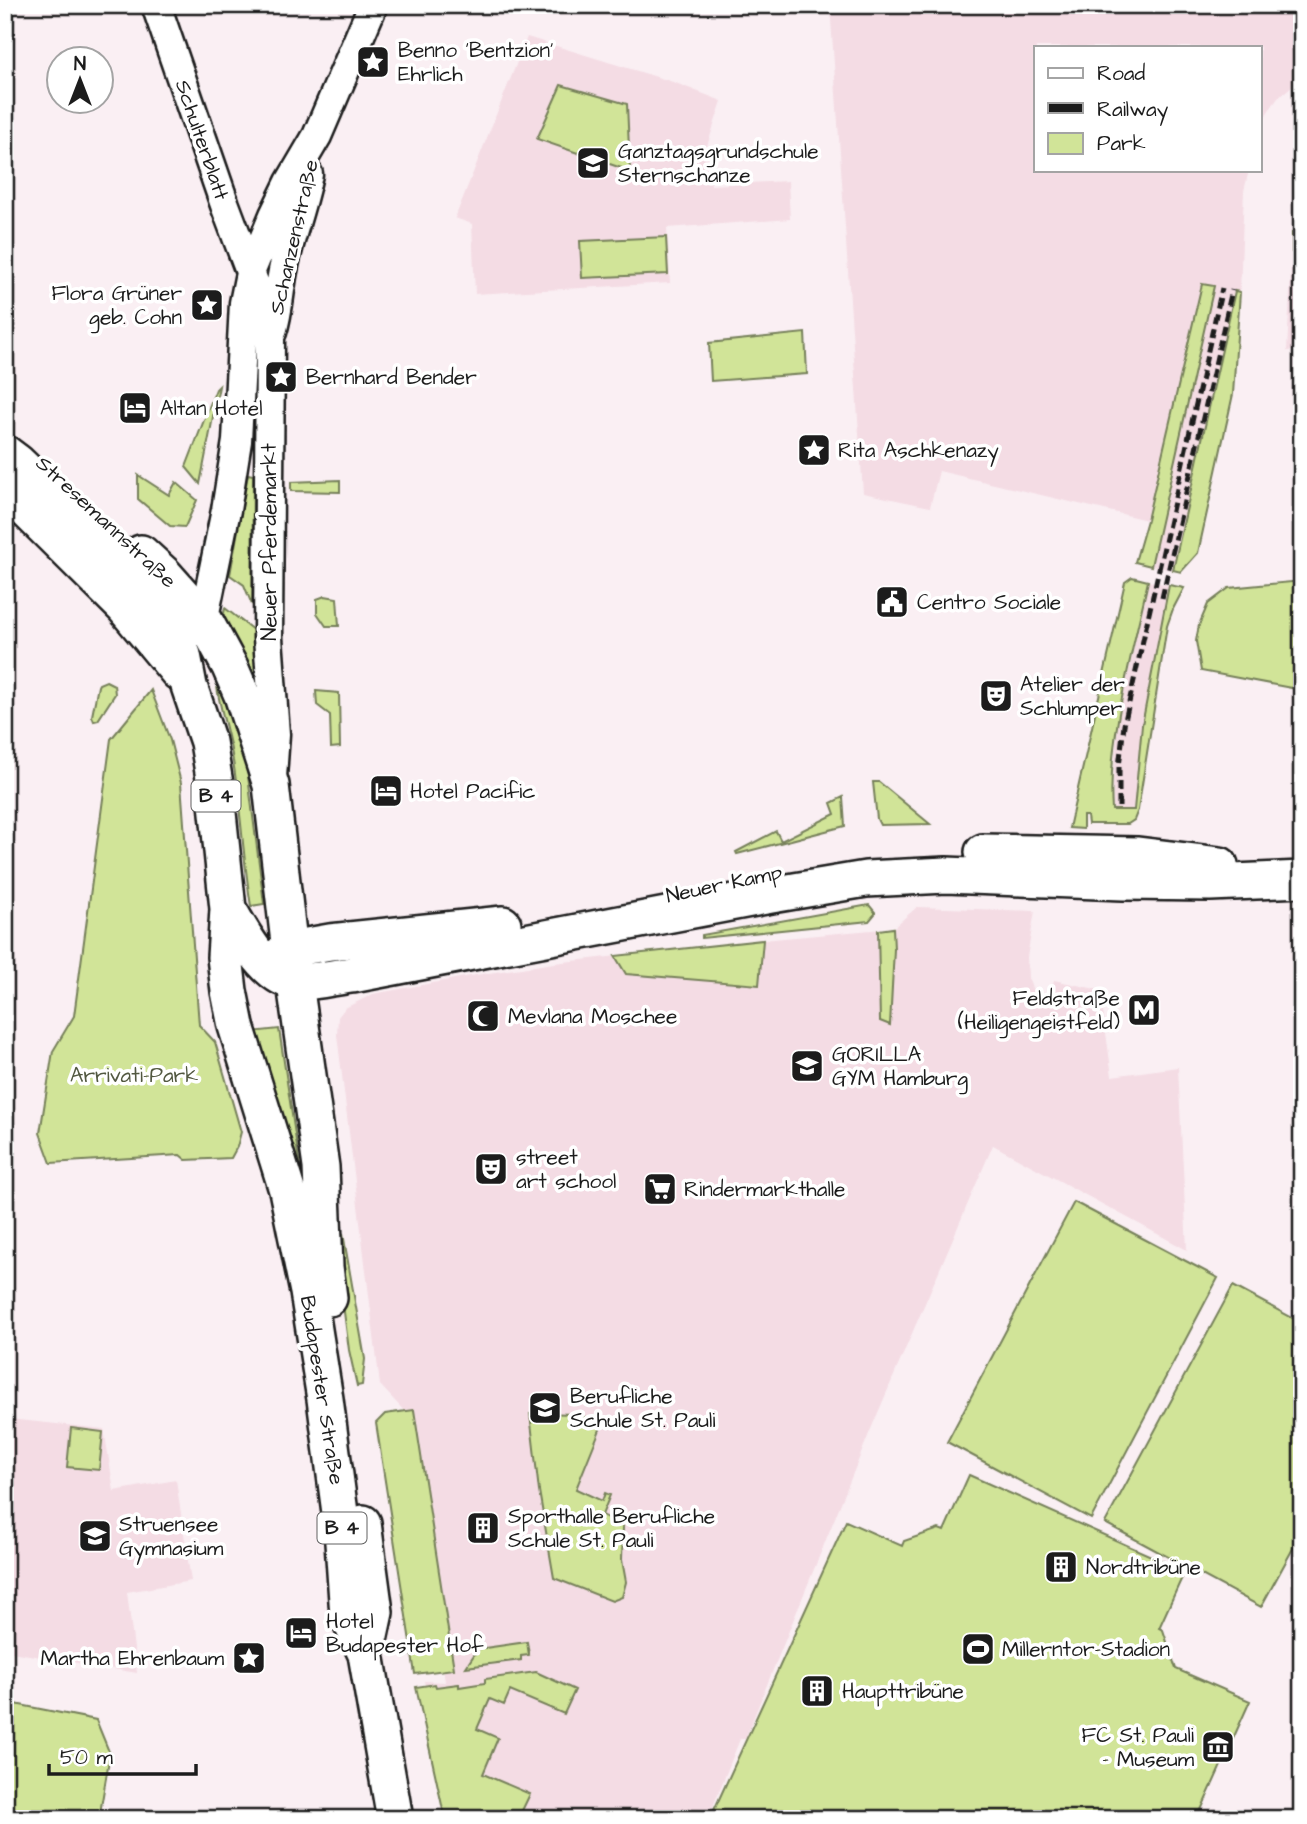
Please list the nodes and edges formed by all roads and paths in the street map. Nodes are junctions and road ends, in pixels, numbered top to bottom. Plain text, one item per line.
1 (156, 5) edge
2 (373, 5) edge
3 (317, 136) junction
4 (250, 273) junction
5 (271, 338) junction
6 (5, 429) edge
7 (5, 453) edge
8 (5, 489) edge
9 (204, 619) junction
10 (189, 686) junction
11 (271, 785) junction
12 (1302, 879) edge
13 (228, 909) junction
14 (283, 965) junction
15 (235, 1020) junction
16 (280, 1167) joint
17 (323, 1187) joint
18 (366, 1654) junction
19 (395, 1819) edge

1 - 4 street, Schulterblatt
2 - 3 street, Schanzenstraße
3 - 4 street, Schanzenstraße
3 - 5 street, Schanzenstraße
4 - 5 street, Neuer Pferdemarkt
4 - 9 street, Neuer Pferdemarkt
5 - 11 street, Neuer Pferdemarkt
6 - 9 main road, Stresemannstraße / B 4
7 - 10 main road, Stresemannstraße
8 - 10 main road, B 4
9 - 10 street, Neuer Pferdemarkt
9 - 11 main road, Neuer Pferdemarkt / B 4
10 - 13 main road, Neuer Pferdemarkt / B 4
11 - 14 main road, Neuer Pferdemarkt / B 4
12 - 14 main road, Neuer Kamp
13 - 14 main road, Neuer Pferdemarkt
13 - 15 main road, Neuer Pferdemarkt / B 4
14 - 15 main road
14 - 17 main road, Neuer Pferdemarkt / B 4
15 - 16 main road, Neuer Pferdemarkt / B 4
16 - 18 main road, Budapester Straße / B 4
17 - 18 main road, Budapester Straße / B 4
18 - 19 main road, Budapester Straße / B 4

